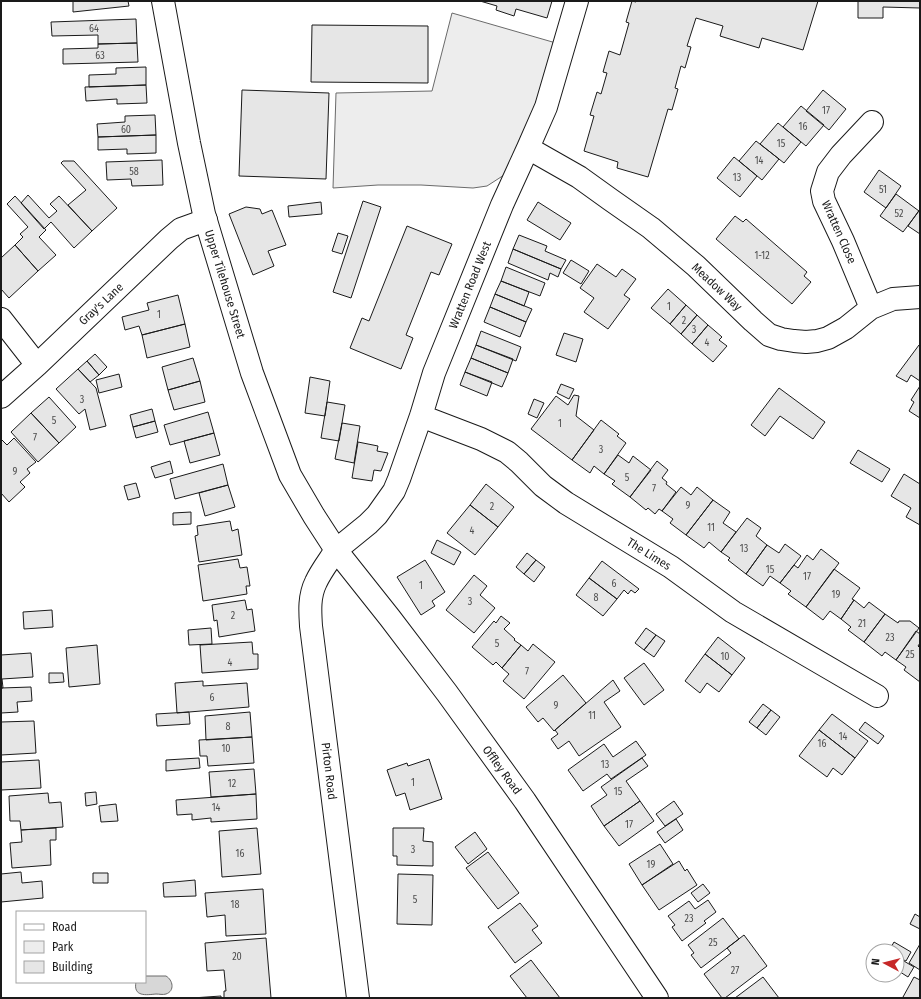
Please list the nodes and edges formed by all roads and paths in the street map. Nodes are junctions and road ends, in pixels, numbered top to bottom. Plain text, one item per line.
1 (163, 1) edge
2 (578, 1) edge
3 (872, 122) dead end
4 (528, 148) junction
5 (206, 220) junction
6 (920, 297) edge
7 (871, 308) junction
8 (1, 319) edge
9 (36, 365) junction
10 (1, 397) edge
11 (421, 416) junction
12 (336, 550) junction
13 (878, 696) dead end
14 (358, 998) edge
15 (657, 998) edge

1 - 5 street, Upper Tilehouse Street
2 - 4 street, Wratten Road West
3 - 7 street, Wratten Close
4 - 7 street, Meadow Way
4 - 11 street, Wratten Road West
5 - 9 street, Gray's Lane
5 - 12 street, Upper Tilehouse Street
6 - 7 street, Meadow Way
8 - 9 street
9 - 10 street, Gray's Lane
11 - 12 street, Wratten Road West
11 - 13 street, The Limes
12 - 14 street, Pirton Road
12 - 15 street, Offley Road

